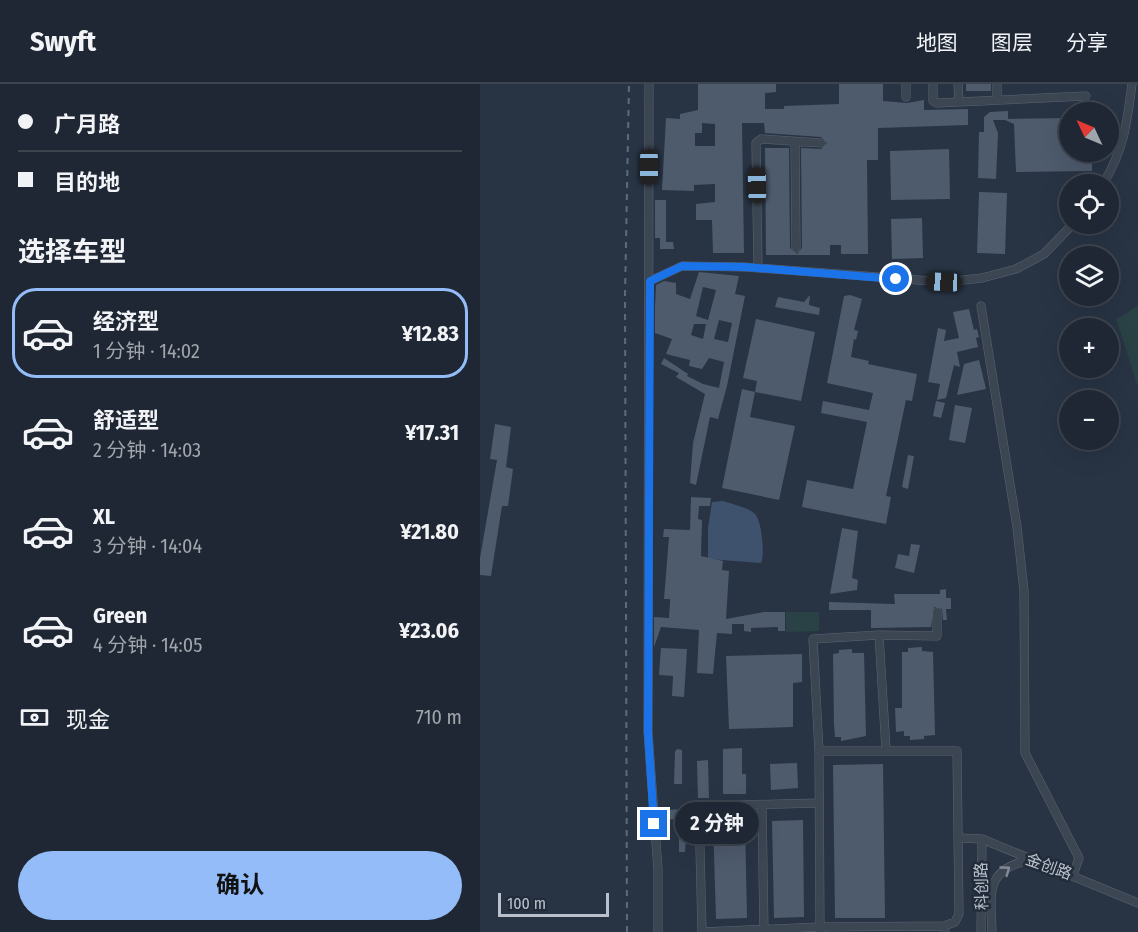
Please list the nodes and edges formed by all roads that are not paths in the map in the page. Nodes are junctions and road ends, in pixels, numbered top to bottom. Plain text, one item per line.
1 (649, 84) edge
2 (906, 84) edge
3 (933, 84) edge
4 (958, 84) edge
5 (997, 84) edge
6 (1132, 84) edge
7 (1086, 96) dead end
8 (906, 97) dead end
9 (997, 100) junction
10 (959, 102) junction
11 (795, 143) junction
12 (821, 143) dead end
13 (1109, 174) edge
14 (1063, 234) edge
15 (796, 248) dead end
16 (758, 268) junction
17 (650, 281) junction
18 (981, 306) dead end
19 (937, 612) dead end
20 (879, 635) junction
21 (885, 750) junction
22 (819, 751) junction
23 (818, 803) junction
24 (762, 805) junction
25 (958, 838) junction
26 (982, 839) junction
27 (1030, 860) junction
28 (1073, 875) junction
29 (1138, 903) edge
30 (820, 929) edge
31 (944, 929) edge
32 (894, 930) edge
33 (764, 931) edge
34 (658, 932) edge
35 (702, 932) edge
36 (981, 932) edge
37 (992, 932) edge

1 - 17 street
2 - 8 street
3 - 10 street
4 - 10 street
5 - 9 street
6 - 13 street
7 - 9 street
9 - 10 street
11 - 12 street
11 - 15 street
11 - 16 street
14 - 16 street
16 - 17 street
17 - 34 street
18 - 28 street
19 - 20 street
20 - 21 street
20 - 22 street
21 - 22 street
21 - 25 street
22 - 23 street
23 - 24 street
23 - 30 street
24 - 33 street
24 - 35 street
25 - 26 street, 金创路
25 - 31 street
26 - 27 street, 金创路
26 - 36 street, 科创路
27 - 28 street, 金创路
37 -> 27 street, 科创路
28 - 29 street, 金创路
30 - 32 street
30 - 33 street
31 - 32 street
33 - 35 street

